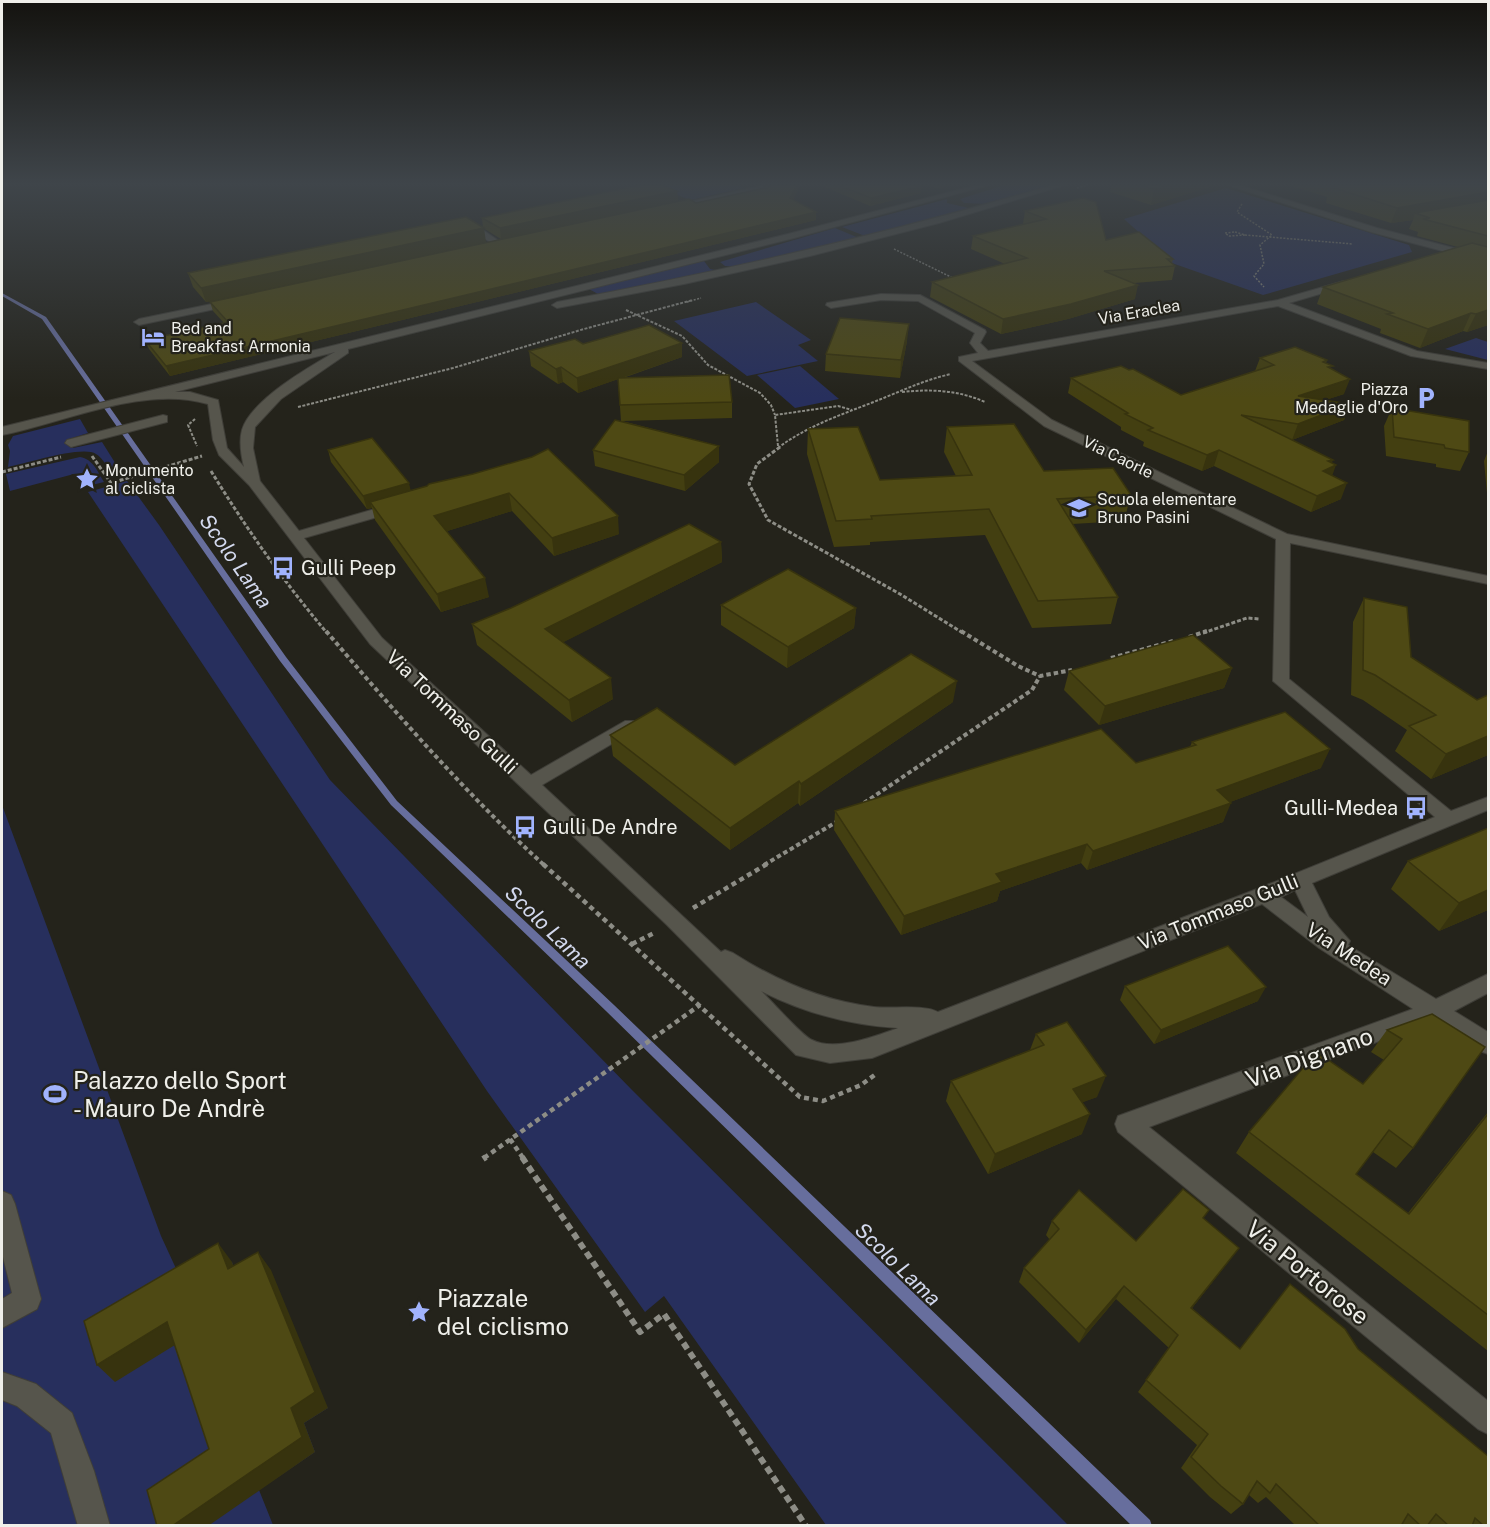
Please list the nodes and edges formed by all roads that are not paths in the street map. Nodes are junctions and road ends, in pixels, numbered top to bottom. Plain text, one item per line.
1 (710, 256) edge
2 (724, 256) edge
3 (799, 256) edge
4 (1441, 256) edge
5 (1438, 257) edge
6 (757, 267) junction
7 (1360, 280) edge
8 (246, 299) edge
9 (1279, 303) junction
10 (831, 305) dead end
11 (139, 322) dead end
12 (407, 332) junction
13 (358, 344) junction
14 (985, 355) junction
15 (963, 359) joint
16 (1488, 366) edge
17 (240, 372) junction
18 (281, 393) junction
19 (139, 397) junction
20 (215, 408) junction
21 (157, 421) dead end
22 (2, 431) edge
23 (70, 443) dead end
24 (254, 482) junction
25 (414, 502) edge
26 (295, 536) junction
27 (1283, 537) junction
28 (1488, 580) edge
29 (644, 718) edge
30 (529, 784) junction
31 (1488, 803) edge
32 (1449, 819) junction
33 (1300, 879) junction
34 (1264, 896) junction
35 (674, 919) junction
36 (1488, 983) edge
37 (1436, 1010) junction
38 (947, 1017) junction
39 (1488, 1044) edge
40 (1127, 1124) joint
41 (2, 1204) edge
42 (2, 1314) edge
43 (2, 1386) edge
44 (1488, 1419) edge
45 (93, 1526) edge

1 - 12 street
2 - 6 street
3 - 6 street
4 - 5 street
6 - 12 street
7 - 9 street, Via Eraclea
8 - 11 street
9 - 14 street, Via Eraclea
9 - 16 street
10 - 14 street
12 - 13 street
13 - 17 street
13 - 18 street, Via Tommaso Gulli
14 - 15 street, Via Eraclea
15 - 27 street, Via Caorle
17 - 18 street
17 - 19 street
17 - 20 street
18 - 24 street, Via Tommaso Gulli
19 - 20 street
19 - 22 street
20 - 24 street, Via Tommaso Gulli
21 - 23 street
24 - 26 street, Via Tommaso Gulli
25 - 26 street
26 - 30 street, Via Tommaso Gulli
27 - 28 street, Via Caorle
27 - 32 street
29 - 30 street
30 - 35 street, Via Tommaso Gulli
31 - 32 street, Via Tommaso Gulli
32 - 33 street, Via Tommaso Gulli
33 - 34 street, Via Tommaso Gulli
33 - 37 street, Via Medea
34 - 37 street, Via Medea
34 - 38 street, Via Tommaso Gulli
35 - 38 street, Via Tommaso Gulli
35 - 38 street, Via Tommaso Gulli
36 - 37 street, Via Dignano
37 - 39 street, Via Medea
37 - 40 street, Via Dignano
40 - 44 street, Via Portorose
41 - 42 street
43 - 45 street

